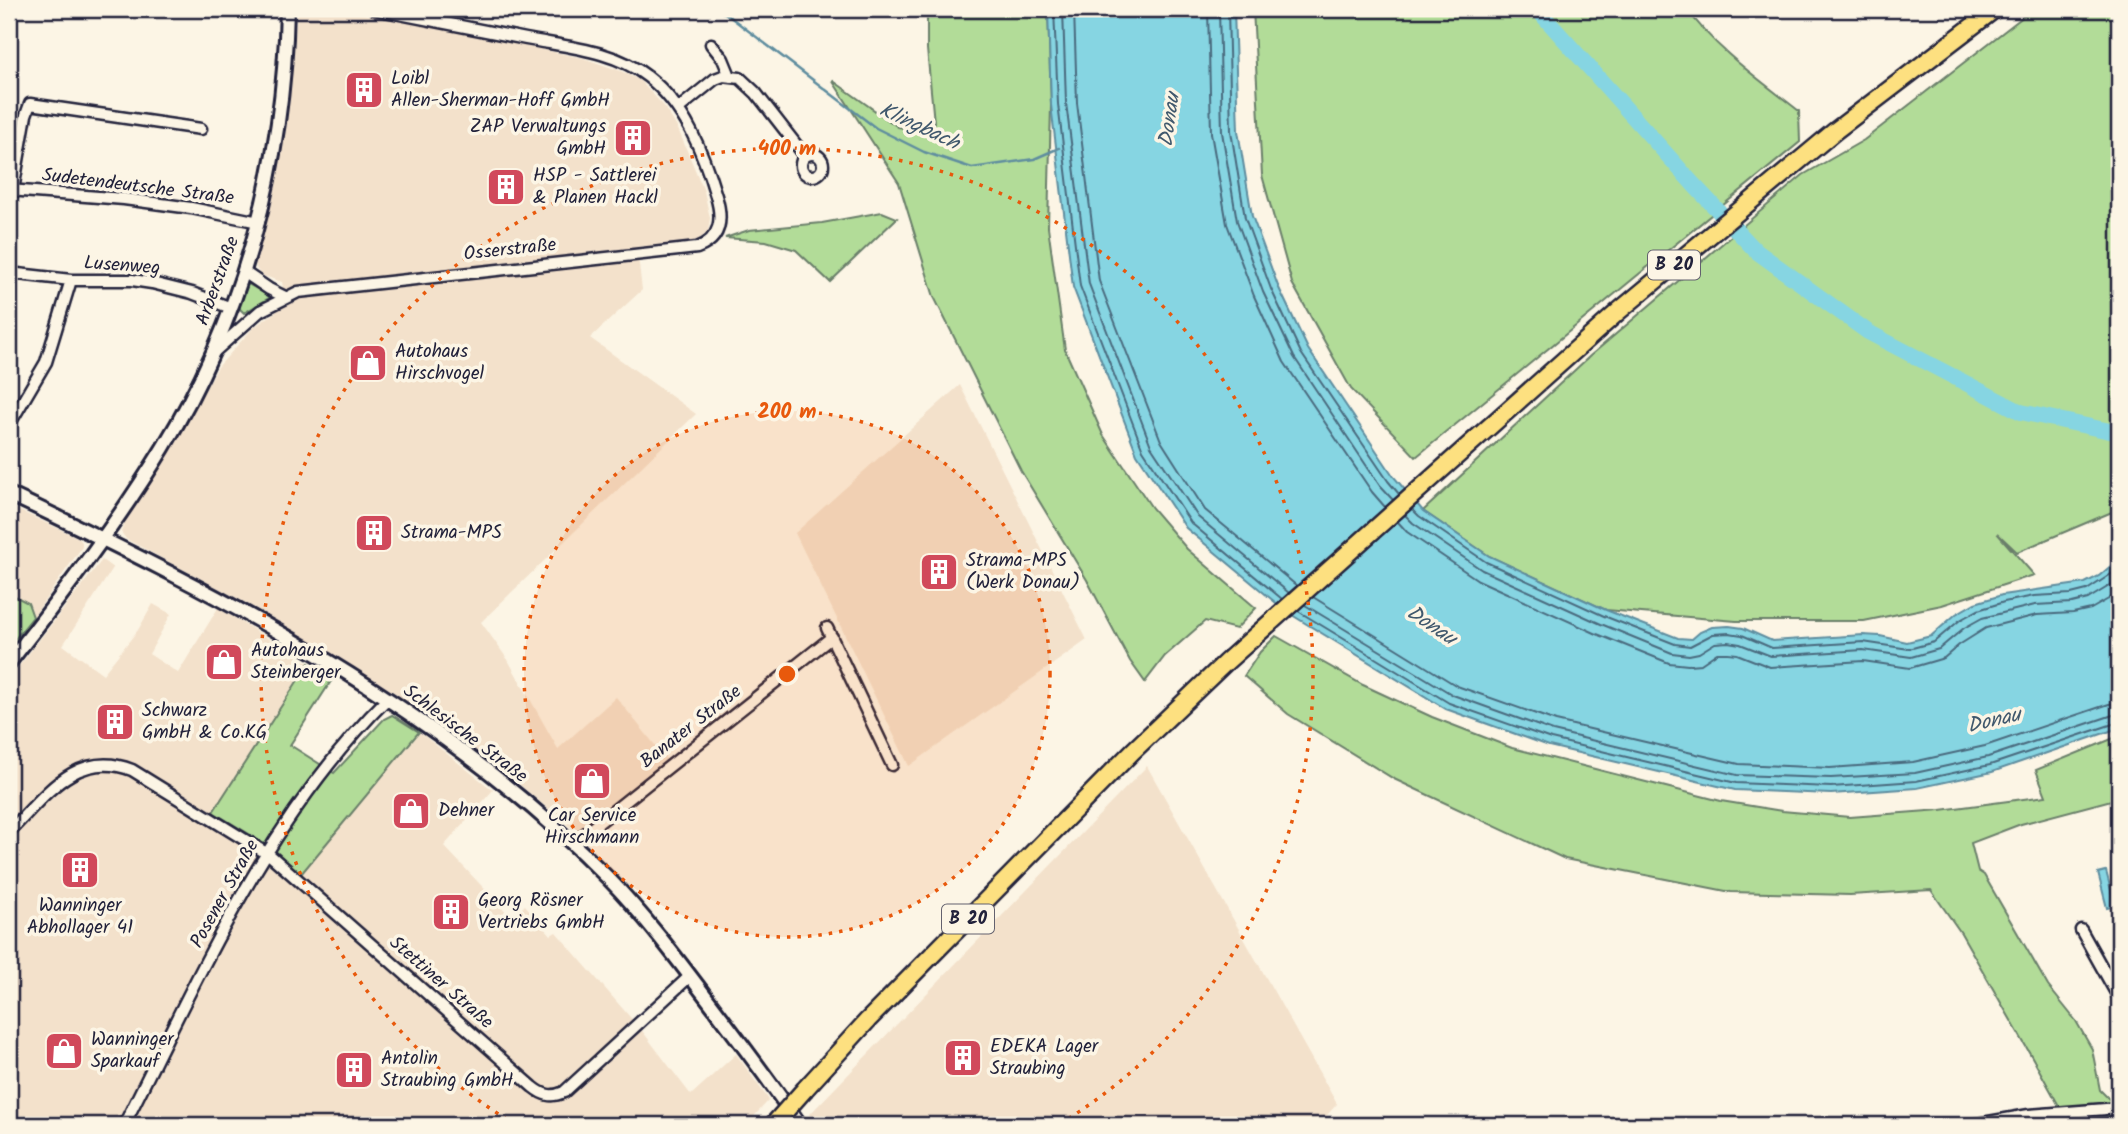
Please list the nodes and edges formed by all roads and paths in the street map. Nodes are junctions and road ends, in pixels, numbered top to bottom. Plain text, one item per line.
1 (287, 9) edge
2 (374, 9) edge
3 (1994, 9) edge
4 (712, 44) dead end
5 (730, 76) junction
6 (678, 109) junction
7 (201, 129) dead end
8 (805, 156) dead end
9 (11, 190) edge
10 (259, 222) junction
11 (244, 272) junction
12 (9, 273) edge
13 (71, 280) junction
14 (285, 297) junction
15 (231, 308) junction
16 (212, 354) junction
17 (9, 425) edge
18 (9, 494) edge
19 (103, 538) junction
20 (9, 663) edge
21 (387, 699) junction
22 (892, 765) dead end
23 (9, 832) edge
24 (572, 844) junction
25 (266, 853) junction
26 (2081, 930) dead end
27 (690, 976) junction
28 (2119, 998) edge
29 (2119, 1108) edge
30 (124, 1125) edge
31 (772, 1125) edge
32 (800, 1125) edge
33 (1971, 1125) edge

1 - 10 street, Arberstraße
2 - 6 street
3 - 31 highway, B 20, bridge
4 - 5 street
5 - 6 street
5 - 8 street
6 - 14 street, Osserstraße
7 - 9 street, Sudetendeutsche Straße
9 - 10 street, Sudetendeutsche Straße
10 - 11 street, Arberstraße
11 - 14 street
11 - 15 street, Arberstraße
12 - 13 street, Lusenweg
13 - 15 street, Lusenweg
13 - 17 street
14 - 16 street, Osserstraße
15 - 16 street, Arberstraße
16 - 19 street, Arberstraße
18 - 19 street, Schlesische Straße
19 - 20 street, Arberstraße
19 - 21 street, Schlesische Straße
21 - 24 street, Schlesische Straße
21 - 25 street, Posener Straße
22 - 24 street, Banater Straße
23 - 25 street
24 - 27 street, Schlesische Straße
25 - 27 street, Stettiner Straße
25 - 30 street, Posener Straße
26 - 28 street
27 - 32 street, Schlesische Straße
29 - 33 street

